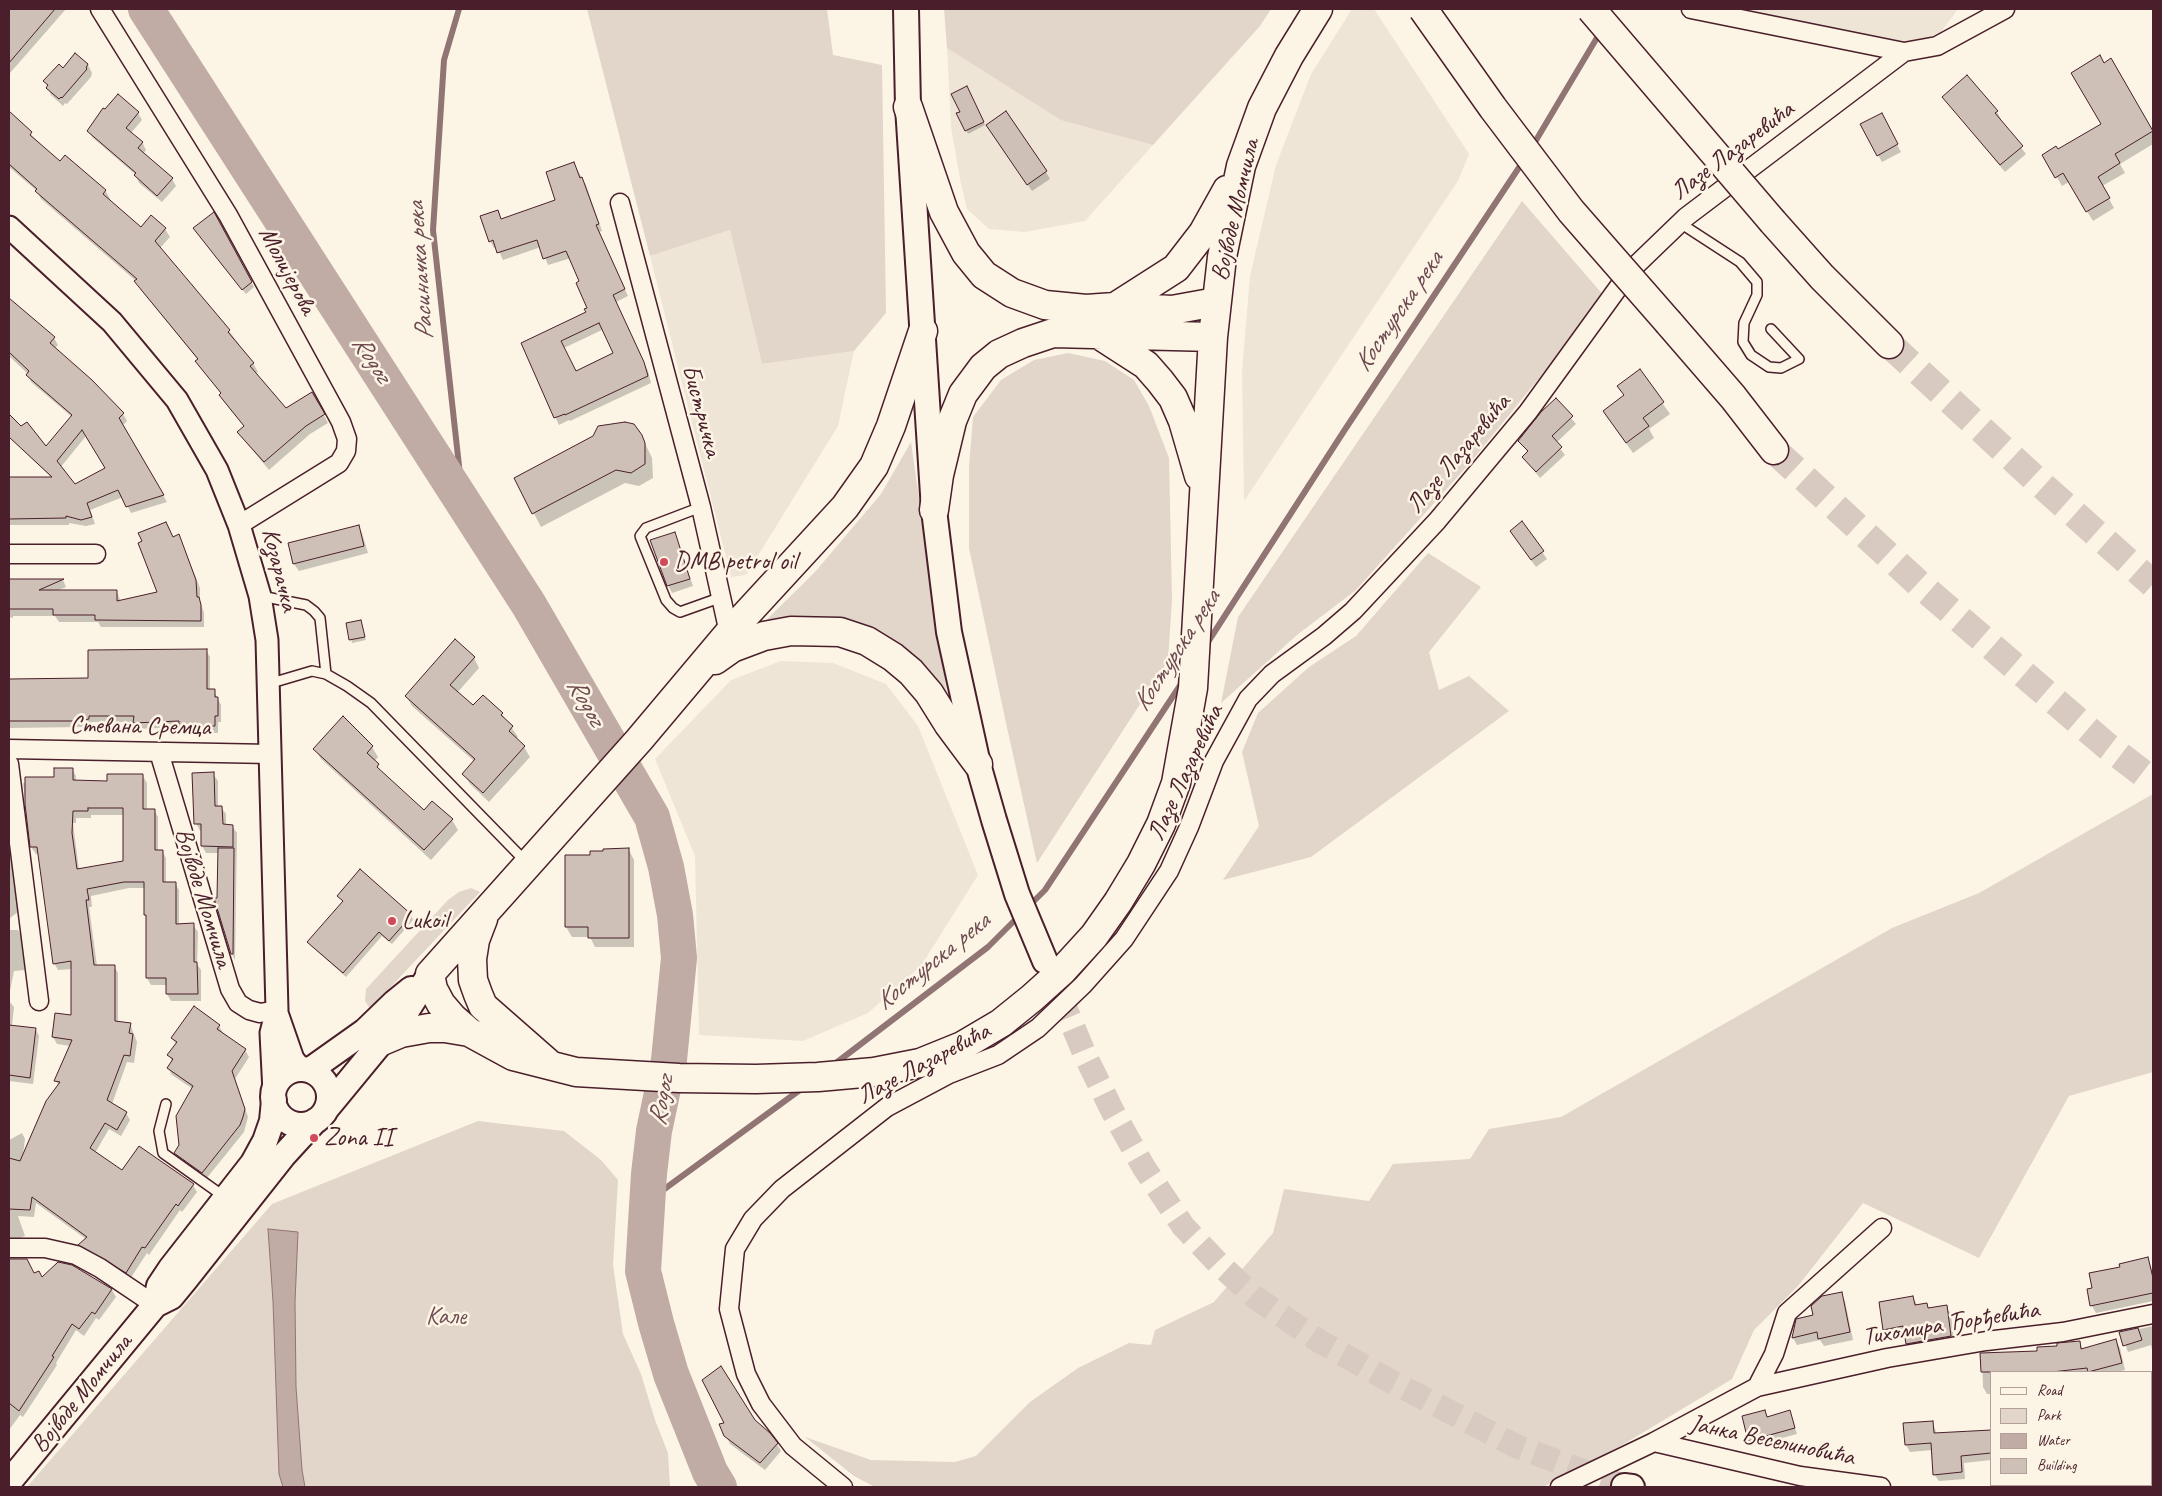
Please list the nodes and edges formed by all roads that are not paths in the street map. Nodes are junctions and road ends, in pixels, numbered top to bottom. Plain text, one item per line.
1 (100, 9) edge
2 (906, 9) edge
3 (1318, 9) edge
4 (1423, 9) edge
5 (1591, 9) edge
6 (1691, 9) edge
7 (2005, 9) edge
8 (1904, 52) junction
9 (908, 107) junction
10 (1241, 166) junction
11 (620, 203) dead end
12 (1680, 223) junction
13 (9, 227) edge
14 (1216, 302) junction
15 (1115, 307) junction
16 (1771, 329) dead end
17 (922, 331) junction
18 (1097, 333) junction
19 (1213, 337) junction
20 (1889, 344) tunnel mouth
21 (1774, 450) tunnel mouth
22 (1204, 496) junction
23 (701, 507) junction
24 (934, 510) junction
25 (239, 525) junction
26 (9, 554) edge
27 (96, 554) dead end
28 (260, 596) junction
29 (722, 597) junction
30 (729, 633) junction
31 (326, 674) junction
32 (694, 675) junction
33 (268, 684) junction
34 (9, 749) edge
35 (159, 752) junction
36 (271, 754) junction
37 (9, 764) edge
38 (978, 764) junction
39 (528, 864) junction
40 (487, 910) junction
41 (1042, 952) tunnel mouth
42 (430, 974) junction
43 (39, 1001) dead end
44 (483, 1006) junction
45 (277, 1010) junction
46 (469, 1032) junction
47 (382, 1042) junction
48 (553, 1068) junction
49 (305, 1069) junction
50 (274, 1096) junction
51 (166, 1104) dead end
52 (321, 1114) junction
53 (226, 1199) junction
54 (1882, 1228) dead end
55 (9, 1248) edge
56 (155, 1305) junction
57 (2153, 1314) edge
58 (1757, 1386) junction
59 (1654, 1442) junction
60 (9, 1482) edge
61 (843, 1487) edge
62 (1560, 1487) edge
63 (1881, 1487) edge

1 - 25 street, Молијерова
2 - 9 main road
3 - 10 main road, Војводе Момчила
4 - 21 main road, bridge
5 - 20 main road, bridge
6 - 8 street, Лазе Лазаревића
7 - 8 street, Лазе Лазаревића
8 - 12 street, Лазе Лазаревића
9 - 15 main road
9 - 17 main road
10 - 14 main road, Војводе Момчила
10 - 15 main road
11 - 23 street, Бистричка
12 - 16 lane
12 - 61 street, Лазе Лазаревића
13 - 25 street, Козарачка
14 - 15 main road
14 - 19 main road, Војводе Момчила
17 - 24 main road
17 - 30 main road
18 - 19 main road
18 - 22 main road
18 - 24 main road
19 - 22 main road, Војводе Момчила
22 - 48 main road, Војводе Момчила
23 - 29 street, Бистричка
23 - 29 lane
24 - 38 main road
25 - 28 street, Козарачка
26 - 27 street
28 - 31 lane
28 - 33 street, Козарачка
29 - 30 street, Бистричка
30 - 32 main road
31 - 33 lane
31 - 39 lane
32 - 38 main road
32 - 39 main road
33 - 36 street, Козарачка
34 - 35 street, Стевана Сремца
35 - 36 street, Стевана Сремца
35 - 45 street, Војводе Момчила
36 - 45 street, Козарачка
37 - 43 street
38 - 41 main road
39 - 40 main road
40 - 42 main road
40 - 44 main road
42 - 44 main road
42 - 46 main road
42 - 47 main road, Војводе Момчила
42 - 49 main road
44 - 48 main road
45 - 49 street, Козарачка
45 - 50 street, Козарачка
46 - 47 main road
46 - 48 main road, Војводе Момчила
47 - 52 main road, Војводе Момчила
49 - 50 main road
49 - 52 main road
50 - 52 main road
50 - 53 main road, Војводе Момчила
51 - 53 lane
52 - 56 main road, Војводе Момчила
53 - 56 main road, Војводе Момчила
54 - 58 street
55 - 56 street
56 - 60 main road, Војводе Момчила
57 - 58 street, Тихомира Ђорђевића
58 - 59 street, Тихомира Ђорђевића
59 - 62 street, Тихомира Ђорђевића
59 - 63 street, Јанка Веселиновића

